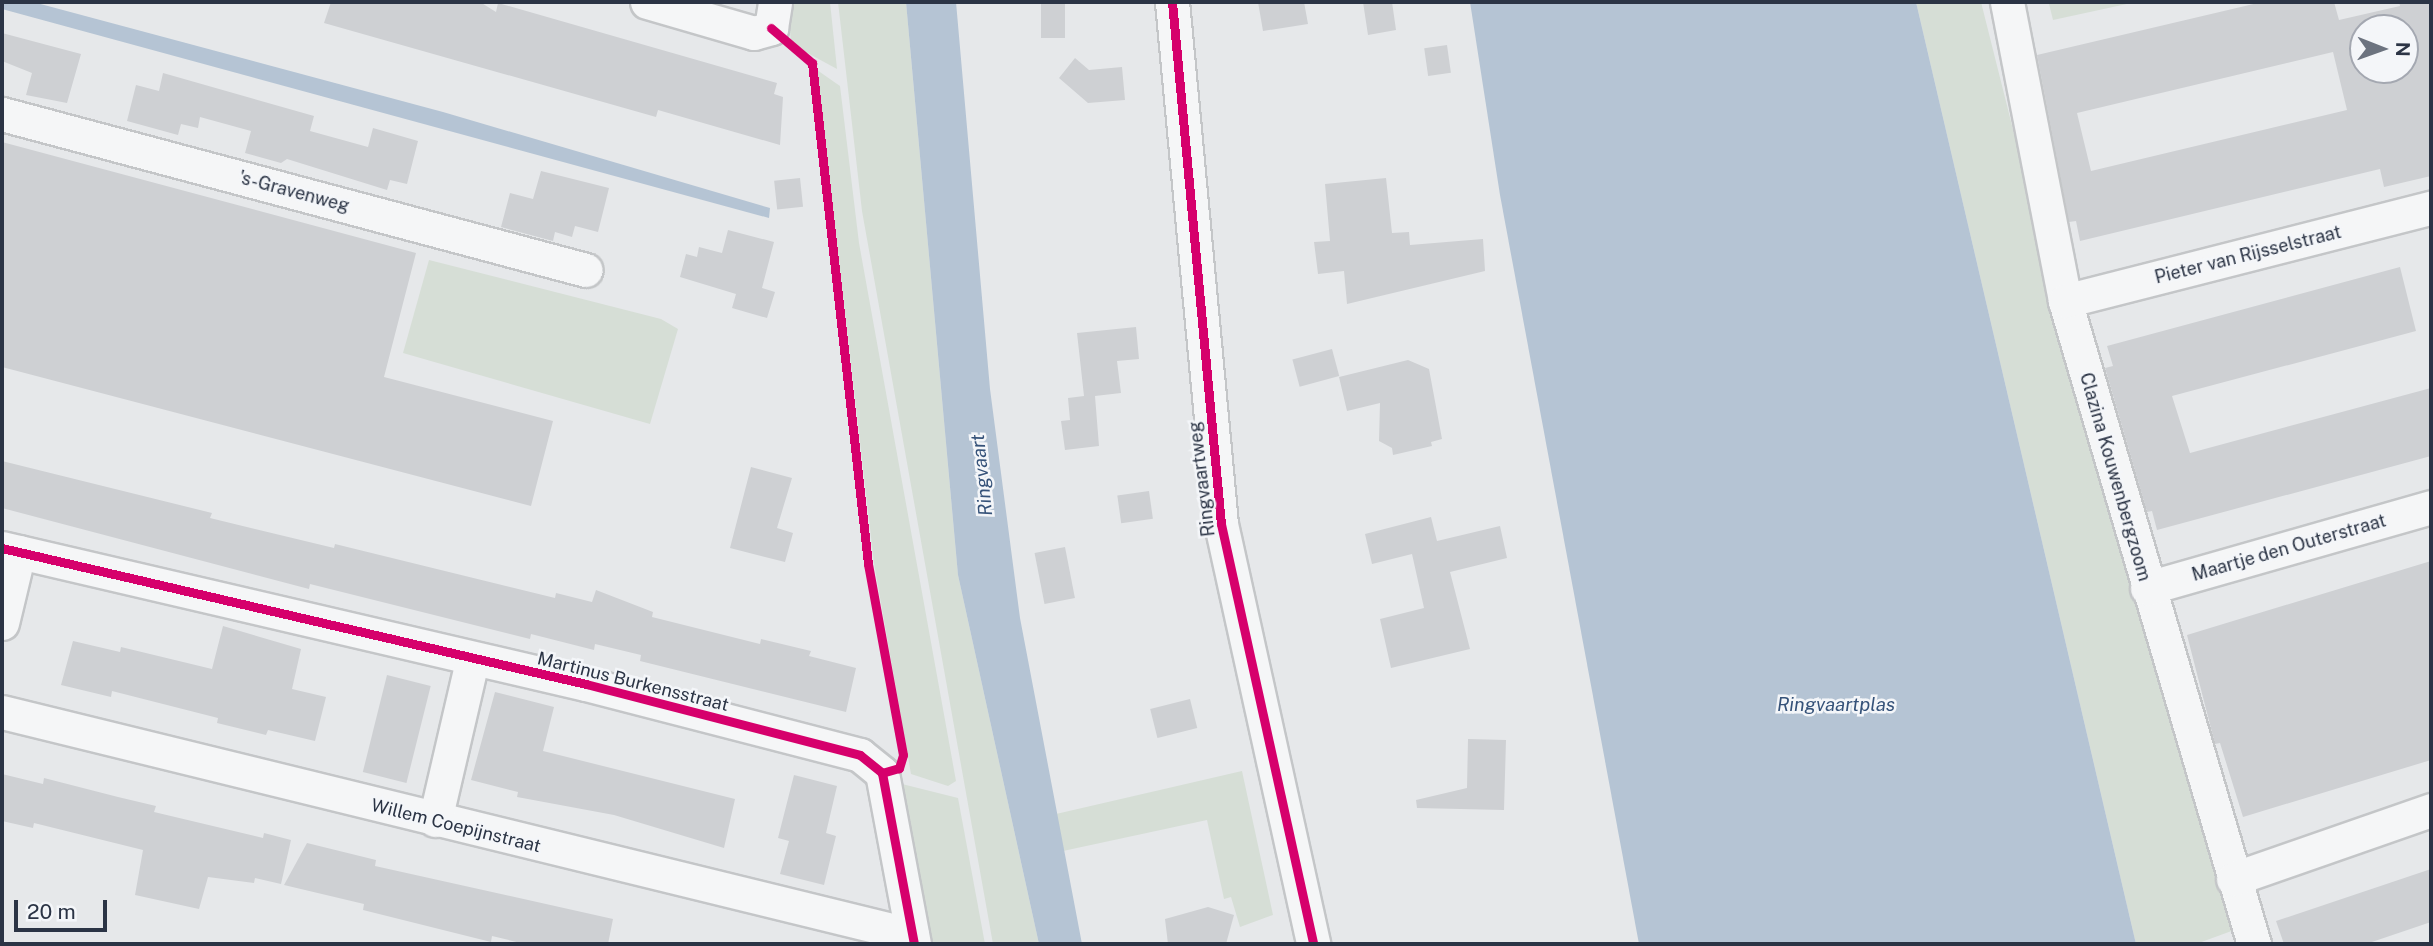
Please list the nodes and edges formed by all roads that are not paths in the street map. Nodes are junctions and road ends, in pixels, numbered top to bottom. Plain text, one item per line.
1 (647, 2) edge
2 (1172, 2) edge
3 (2007, 2) edge
4 (773, 15) edge
5 (2, 114) edge
6 (2431, 208) edge
7 (586, 270) dead end
8 (2065, 301) junction
9 (2431, 507) edge
10 (10, 550) edge
11 (2147, 589) junction
12 (2, 623) edge
13 (472, 661) junction
14 (2, 712) edge
15 (2431, 810) edge
16 (435, 820) junction
17 (2233, 878) junction
18 (913, 940) edge
19 (1312, 944) edge
20 (2254, 944) edge

1 - 4 street
2 - 19 street, Ringvaartweg
3 - 8 street, Clazina Kouwenbergzoom
5 - 7 street, 's-Gravenweg
6 - 8 street, Pieter van Rijsselstraat
8 - 11 street, Clazina Kouwenbergzoom
9 - 11 street, Maartje den Outerstraat
10 - 12 street
10 - 13 street, Martinus Burkensstraat
11 - 17 street, Clazina Kouwenbergzoom
13 - 16 street
13 - 18 street, Martinus Burkensstraat
14 - 16 street, Willem Coepijnstraat
15 - 17 street
16 - 18 street, Willem Coepijnstraat
17 - 20 street, Clazina Kouwenbergzoom

